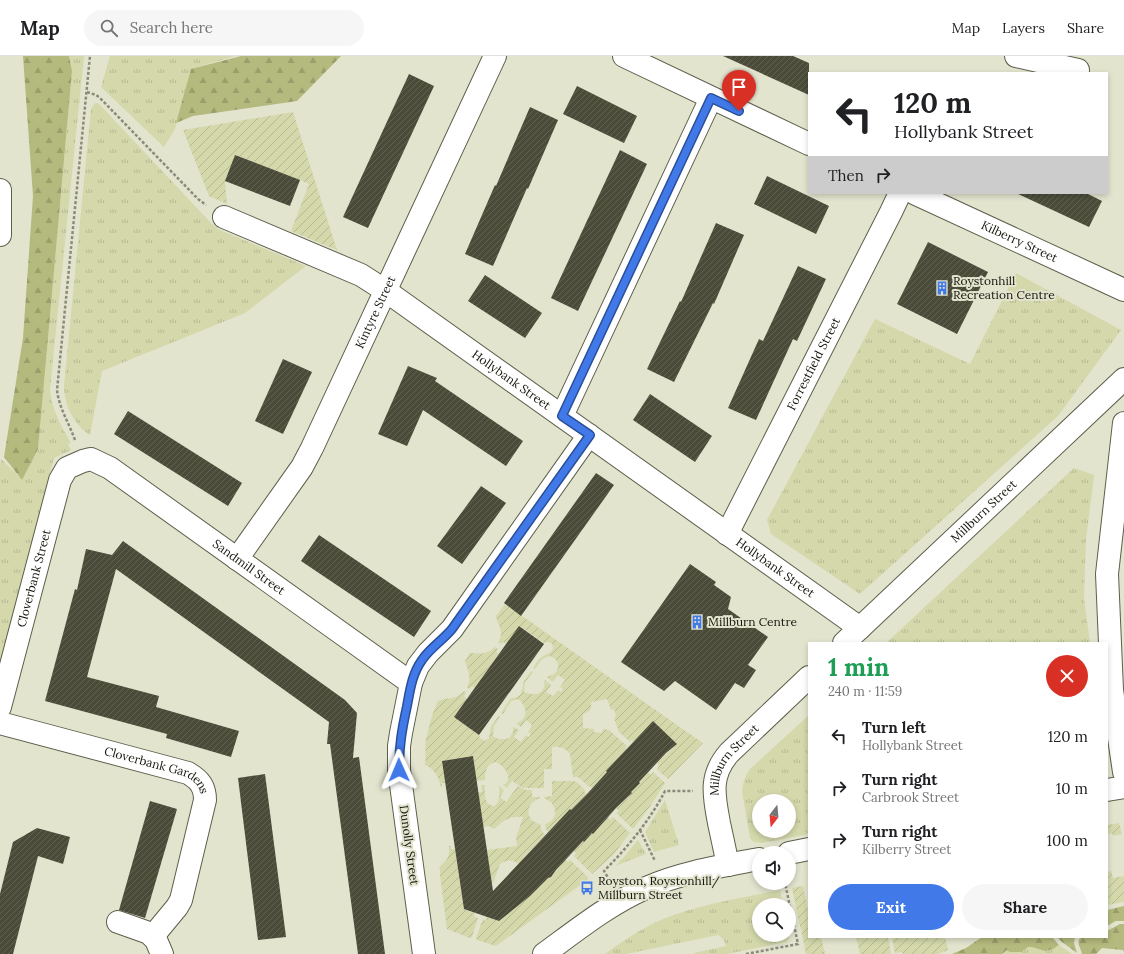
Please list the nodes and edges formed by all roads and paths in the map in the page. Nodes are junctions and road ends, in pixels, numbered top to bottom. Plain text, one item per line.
1 (90, 56) edge
2 (495, 56) edge
3 (624, 56) edge
4 (1016, 56) edge
5 (1079, 66) edge
6 (87, 92) junction
7 (711, 98) junction
8 (808, 144) edge
9 (0, 190) edge
10 (900, 194) edge
11 (916, 194) edge
12 (224, 217) joint
13 (0, 235) edge
14 (1124, 290) edge
15 (386, 291) junction
16 (1124, 379) edge
17 (562, 416) junction
18 (1124, 423) edge
19 (590, 435) junction
20 (83, 461) junction
21 (727, 534) junction
22 (237, 559) junction
23 (860, 628) junction
24 (845, 642) edge
25 (808, 678) edge
26 (412, 683) junction
27 (0, 707) edge
28 (0, 723) edge
29 (1124, 772) edge
30 (1124, 787) edge
31 (1108, 790) edge
32 (714, 791) junction
33 (640, 830) junction
34 (808, 849) edge
35 (796, 852) edge
36 (752, 860) edge
37 (728, 865) junction
38 (665, 881) junction
39 (786, 890) edge
40 (621, 900) junction
41 (118, 922) dead end
42 (158, 945) edge
43 (424, 954) edge
44 (544, 954) edge
45 (746, 954) edge

1 - 6 path
2 - 15 street, Kintyre Street
3 - 7 street
4 - 5 street
6 - 12 path
6 - 20 path
7 - 8 street
7 - 17 street
9 - 13 street
10 - 21 street, Forrestfield Street
11 - 14 street, Kilberry Street
12 - 15 street, Hollybank Street
15 - 17 street, Hollybank Street
15 - 22 street, Kintyre Street
16 - 23 street, Millburn Street
17 - 19 street, Hollybank Street
18 - 29 street
19 - 21 street, Hollybank Street
19 - 26 street, Dunolly Street
20 - 22 street, Sandmill Street
20 - 27 street, Cloverbank Street
21 - 23 street, Hollybank Street
22 - 26 street, Sandmill Street
23 - 24 street, Millburn Street
25 - 32 street, Millburn Street
26 - 43 street, Dunolly Street
28 - 42 street, Cloverbank Gardens
30 - 31 street
32 - 33 path
32 - 37 street, Millburn Street
33 - 38 path
33 - 40 path
34 - 35 street
36 - 37 street
37 - 38 street
38 - 40 street
39 - 45 path
40 - 44 street
41 - 42 street

